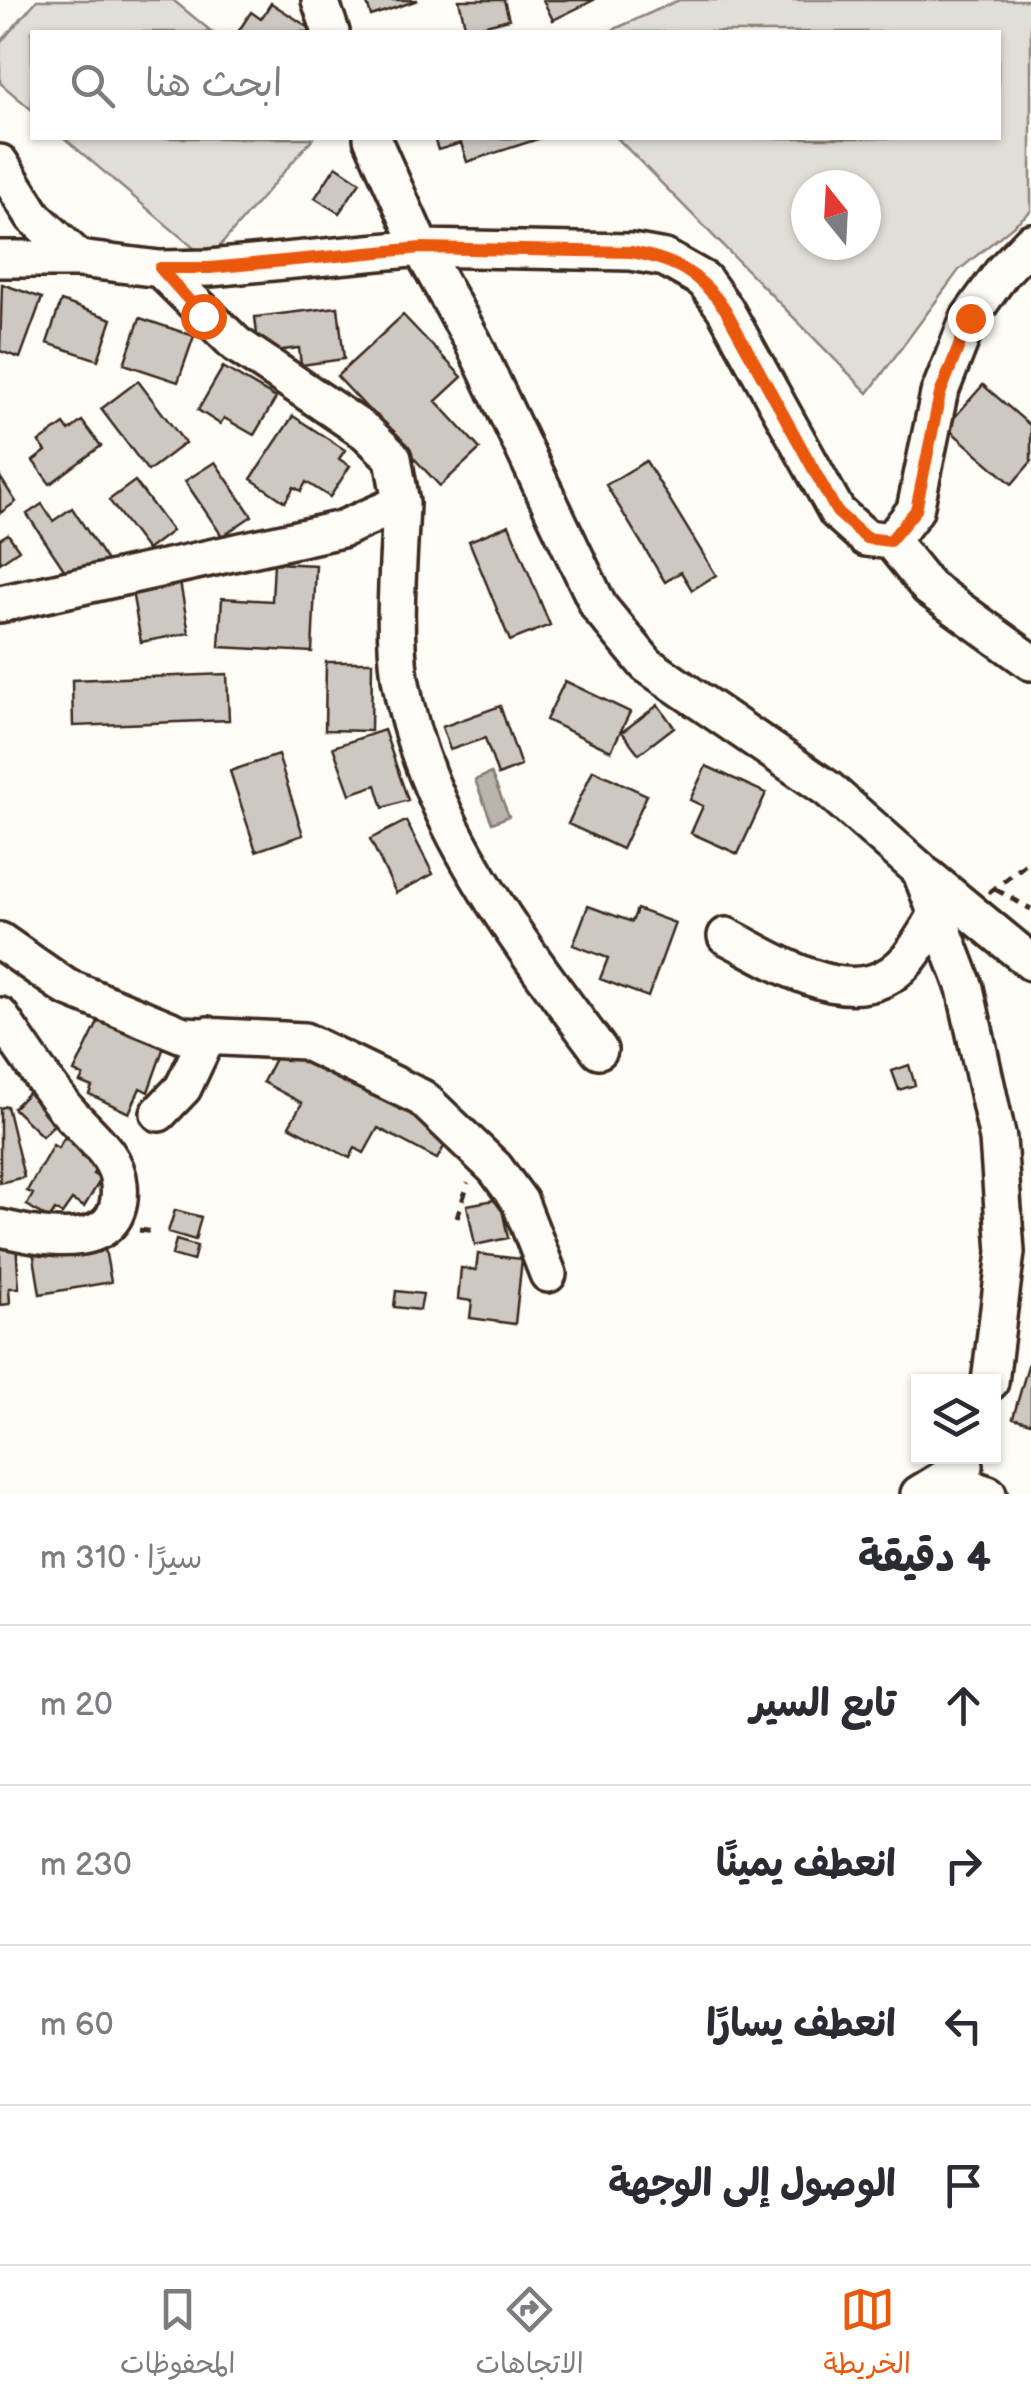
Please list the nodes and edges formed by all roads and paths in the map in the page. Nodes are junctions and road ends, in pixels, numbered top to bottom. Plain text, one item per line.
1 (320, 0) edge
2 (330, 30) edge
3 (373, 140) edge
4 (0, 163) edge
5 (1031, 242) edge
6 (421, 248) junction
7 (79, 259) junction
8 (0, 260) edge
9 (160, 268) junction
10 (401, 503) junction
11 (890, 541) junction
12 (0, 604) edge
13 (1031, 662) edge
14 (1030, 863) edge
15 (966, 903) junction
16 (1031, 909) edge
17 (726, 936) dead end
18 (0, 941) edge
19 (1031, 962) edge
20 (0, 1016) edge
21 (208, 1035) junction
22 (600, 1050) dead end
23 (159, 1112) dead end
24 (0, 1228) edge
25 (548, 1274) dead end
26 (991, 1374) edge
27 (967, 1479) edge
28 (919, 1494) edge

1 - 2 street
3 - 6 street
4 - 7 street
5 - 11 street
6 - 9 street
6 - 11 street
6 - 15 street
7 - 8 street
7 - 9 street
9 - 10 street
10 - 12 street
10 - 22 street
11 - 13 street
14 - 15 path
15 - 16 path
15 - 17 street
15 - 19 street
15 - 26 street
18 - 21 street
20 - 24 street
21 - 23 street
21 - 25 street
27 - 28 street

